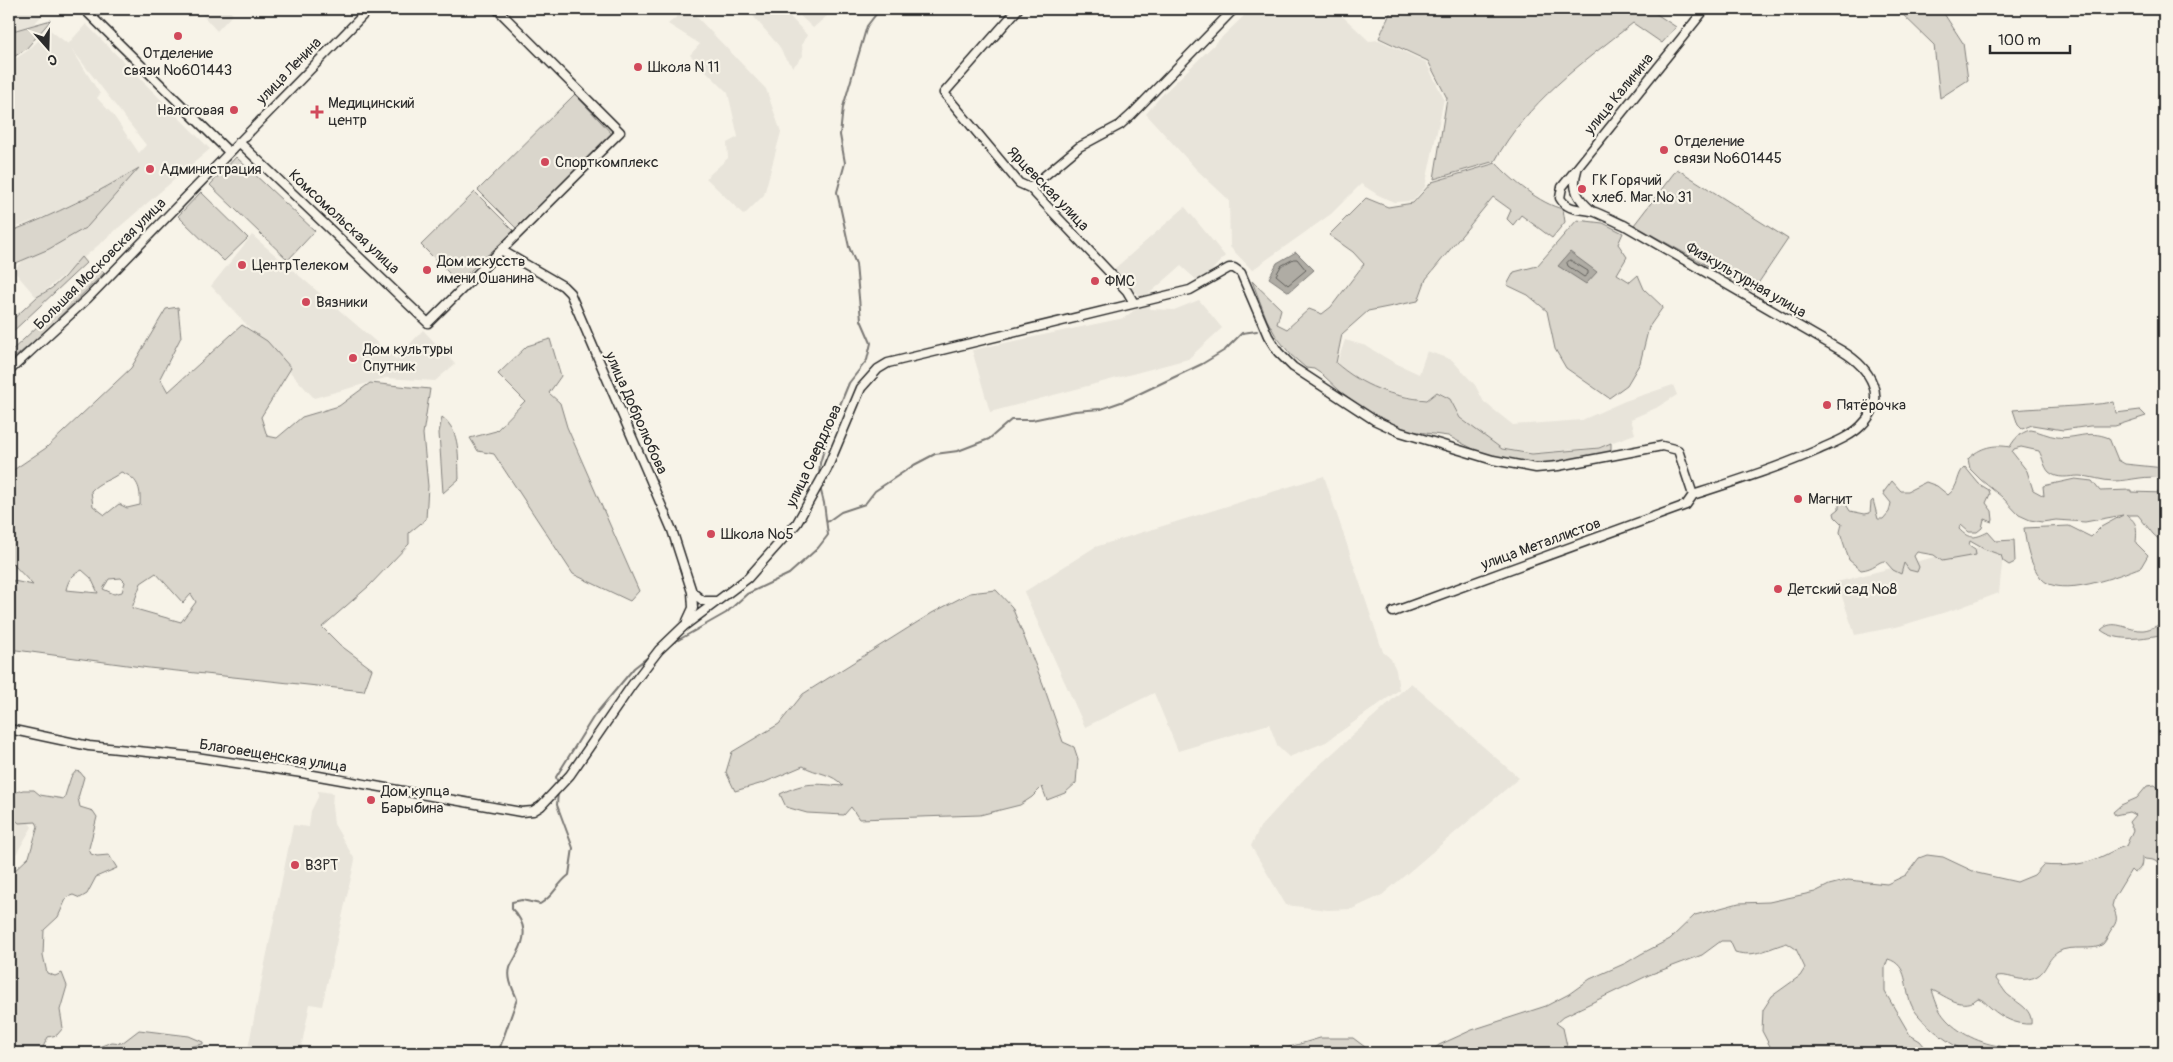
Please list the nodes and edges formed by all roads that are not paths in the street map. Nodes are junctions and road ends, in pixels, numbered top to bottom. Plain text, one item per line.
1 (84, 9) edge
2 (369, 9) edge
3 (497, 9) edge
4 (1018, 9) edge
5 (1234, 9) edge
6 (1706, 9) edge
7 (239, 142) junction
8 (229, 152) junction
9 (1578, 168) junction
10 (1565, 183) junction
11 (1574, 185) junction
12 (1030, 188) junction
13 (1560, 198) joint
14 (1586, 205) junction
15 (1578, 210) junction
16 (1592, 212) junction
17 (501, 250) junction
18 (1134, 303) junction
19 (9, 371) edge
20 (1693, 494) junction
21 (692, 592) junction
22 (719, 600) junction
23 (1392, 612) dead end
24 (684, 626) junction
25 (9, 729) edge
26 (533, 811) joint

1 - 8 main road
2 - 7 main road, улица Ленина
3 - 17 main road
4 - 12 main road, Ярцевская улица
5 - 12 main road
6 - 9 main road, улица Калинина
7 - 8 main road, улица Ленина
7 - 17 main road, Комсомольская улица
8 - 19 main road, Большая Московская улица
9 - 10 main road, улица Калинина
9 - 11 main road
10 - 11 main road
10 - 13 main road, улица Калинина
11 - 14 main road, Физкультурная улица
12 - 18 main road, Ярцевская улица
13 - 15 main road, Физкультурная улица
14 - 15 main road
14 - 16 main road, Физкультурная улица
15 - 16 main road, Физкультурная улица
16 - 20 main road, Физкультурная улица
17 - 21 main road, улица Добролюбова
18 - 20 main road, улица Свердлова
18 - 22 main road, улица Свердлова
20 - 23 main road, улица Металлистов
21 - 22 main road
21 - 24 main road
22 - 24 main road, улица Свердлова
24 - 26 main road, улица Свердлова
25 - 26 main road, Благовещенская улица

